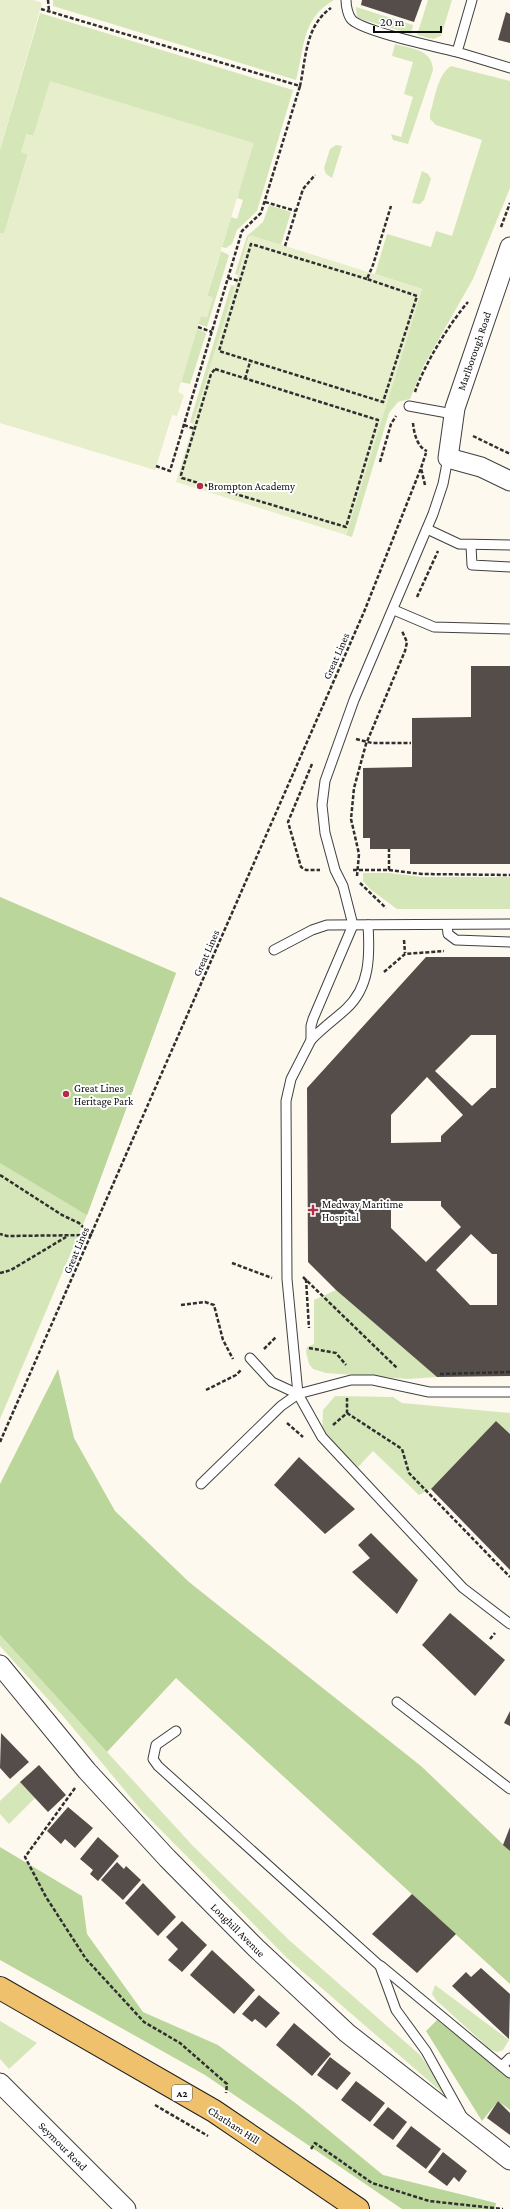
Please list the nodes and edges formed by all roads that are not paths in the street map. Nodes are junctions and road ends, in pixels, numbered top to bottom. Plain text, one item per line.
1 (346, 0) edge
2 (472, 0) edge
3 (457, 52) junction
4 (510, 68) edge
5 (510, 246) edge
6 (410, 406) road end
7 (453, 414) junction
8 (448, 458) junction
9 (510, 481) edge
10 (427, 529) junction
11 (510, 545) edge
12 (471, 546) junction
13 (510, 567) edge
14 (394, 610) junction
15 (510, 629) edge
16 (510, 924) edge
17 (353, 925) junction
18 (368, 925) junction
19 (447, 925) junction
20 (510, 942) edge
21 (274, 950) dead end
22 (311, 1040) junction
23 (251, 1359) road end
24 (510, 1392) edge
25 (298, 1394) junction
26 (201, 1484) dead end
27 (510, 1624) edge
28 (0, 1665) edge
29 (397, 1702) dead end
30 (176, 1731) dead end
31 (510, 1789) edge
32 (380, 1966) junction
33 (0, 1988) edge
34 (510, 2058) edge
35 (502, 2066) junction
36 (510, 2073) edge
37 (0, 2083) edge
38 (469, 2128) junction
39 (510, 2160) edge
40 (126, 2209) edge
41 (358, 2209) edge

1 - 3 lane
2 - 3 lane
3 - 4 lane
5 - 7 street, Marlborough Road
6 - 7 lane
7 - 8 street, Marlborough Road
8 - 9 street
8 - 10 lane
10 - 12 lane
10 - 14 lane
11 - 12 lane
12 - 13 lane
14 - 15 lane
14 - 17 lane
16 - 19 lane
17 - 18 lane
17 - 21 lane
17 - 22 lane
18 - 19 lane
18 - 22 lane
19 - 20 lane
22 - 25 lane
23 - 25 lane
24 - 25 lane
25 - 26 lane
25 - 27 lane
28 - 38 street, Longhill Avenue
29 - 31 lane
30 - 32 lane
32 - 35 lane
32 - 38 lane
33 - 41 main road, Chatham Hill / A2
34 - 35 lane
35 - 36 lane
37 - 40 street, Seymour Road
38 - 39 street, Longhill Avenue

